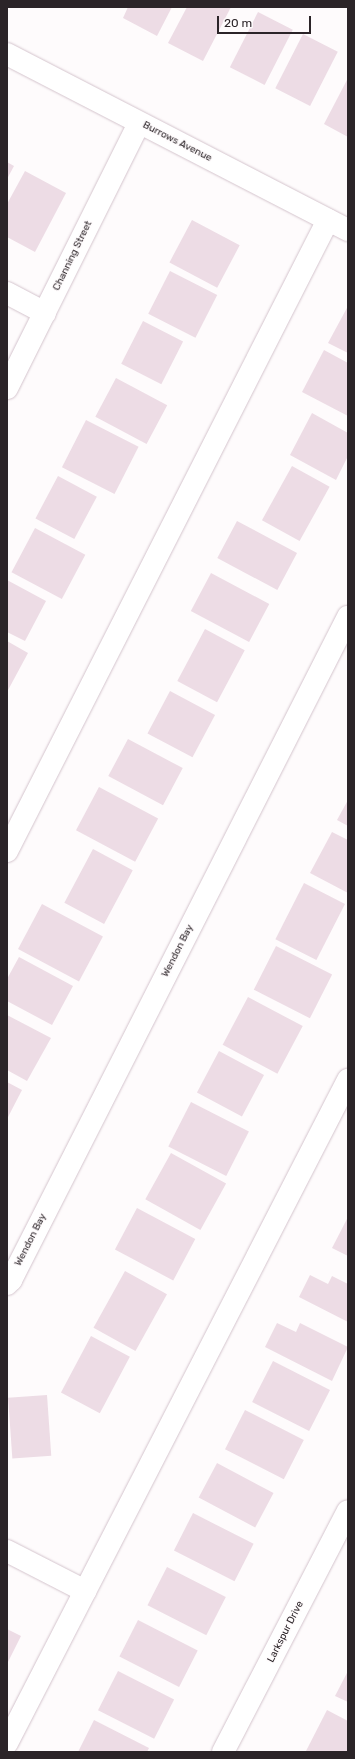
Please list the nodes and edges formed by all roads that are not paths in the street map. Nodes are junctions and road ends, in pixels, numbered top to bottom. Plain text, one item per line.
1 (7, 54) edge
2 (139, 123) junction
3 (328, 220) junction
4 (348, 230) edge
5 (7, 294) edge
6 (45, 313) junction
7 (7, 388) edge
8 (348, 617) edge
9 (7, 851) edge
10 (348, 1080) edge
11 (7, 1284) edge
12 (348, 1511) edge
13 (7, 1551) edge
14 (85, 1591) junction
15 (7, 1743) edge
16 (223, 1752) edge

1 - 2 street, Burrows Avenue
2 - 3 street, Burrows Avenue
2 - 6 street, Channing Street
3 - 4 street, Burrows Avenue
3 - 9 street
5 - 6 street
6 - 7 street, Channing Street
8 - 11 street, Wendon Bay
10 - 14 street
12 - 16 street, Larkspur Drive
13 - 14 street
14 - 15 street

